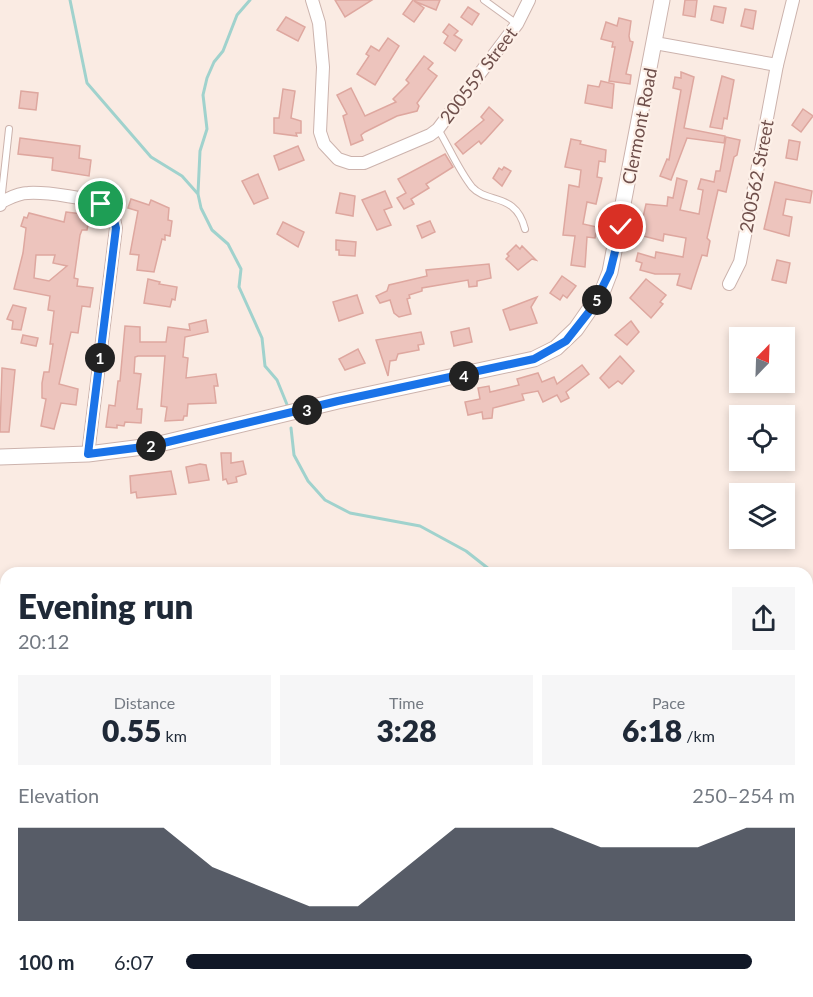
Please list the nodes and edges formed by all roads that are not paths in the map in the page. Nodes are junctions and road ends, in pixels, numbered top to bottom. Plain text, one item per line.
1 (312, 0) edge
2 (484, 0) edge
3 (529, 0) edge
4 (662, 0) edge
5 (793, 0) edge
6 (517, 24) junction
7 (655, 43) junction
8 (777, 65) junction
9 (9, 129) dead end
10 (438, 129) junction
11 (0, 203) edge
12 (525, 229) dead end
13 (729, 284) dead end
14 (88, 454) junction
15 (0, 457) edge

1 - 10 street, 200559 Street
2 - 6 lane
3 - 6 street, 200559 Street
4 - 7 street, Clermont Road
5 - 8 street, 200562 Street
6 - 10 street, 200559 Street
7 - 8 street
7 - 14 street, Clermont Road
8 - 13 street, 200562 Street
9 - 11 lane
10 - 12 lane
11 - 14 street
14 - 15 street, Clermont Road

